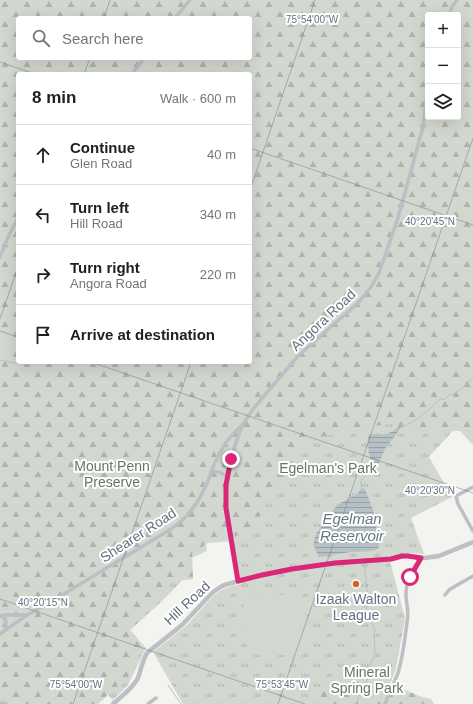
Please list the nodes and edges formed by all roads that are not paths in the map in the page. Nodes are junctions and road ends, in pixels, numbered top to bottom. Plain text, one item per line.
1 (190, 0) edge
2 (457, 0) edge
3 (451, 12) edge
4 (177, 16) edge
5 (142, 60) edge
6 (134, 72) edge
7 (427, 84) edge
8 (16, 221) edge
9 (0, 257) edge
10 (243, 424) junction
11 (211, 472) junction
12 (227, 477) junction
13 (473, 487) edge
14 (473, 531) edge
15 (473, 542) edge
16 (421, 558) junction
17 (473, 576) edge
18 (238, 581) junction
19 (445, 595) dead end
20 (27, 615) junction
21 (0, 616) edge
22 (5, 629) junction
23 (0, 634) edge
24 (156, 698) dead end
25 (119, 701) edge
26 (0, 703) edge
27 (6, 704) edge
28 (113, 704) edge
29 (148, 704) edge
30 (385, 704) edge

1 - 4 street
2 - 3 street
5 - 6 street
7 - 10 street, Angora Road
8 - 9 street
10 - 11 street, Shearer Road
10 - 12 street, Angora Road
11 - 12 street
11 - 20 street, Shearer Road
12 - 18 street, Angora Road
13 - 14 street
15 - 16 street, Hill Road
16 - 18 street, Hill Road
16 - 30 street
17 - 19 street
18 - 25 street, Hill Road
20 - 21 street
20 - 22 street, Shearer Road
21 - 22 street
22 - 23 street, Shearer Road
24 - 29 street
25 - 28 street, Hill Road
26 - 27 street

